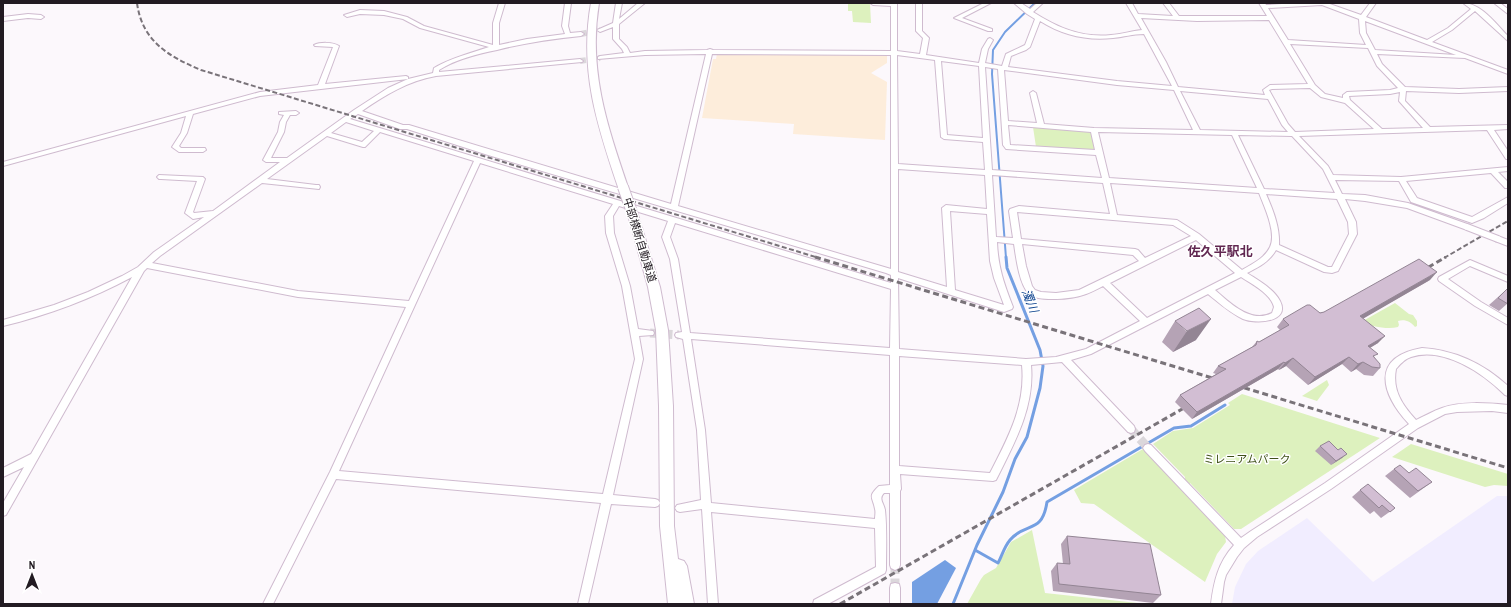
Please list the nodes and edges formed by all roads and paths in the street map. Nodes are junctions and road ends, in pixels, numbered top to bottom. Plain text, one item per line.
1 (502, 3) edge
2 (568, 3) edge
3 (595, 3) edge
4 (619, 3) edge
5 (642, 3) edge
6 (873, 3) edge
7 (919, 3) edge
8 (988, 3) edge
9 (1017, 3) edge
10 (1040, 3) edge
11 (1129, 3) edge
12 (1166, 3) edge
13 (1323, 3) edge
14 (1373, 3) edge
15 (1466, 3) edge
16 (1498, 3) edge
17 (894, 4) edge
18 (1264, 5) edge
19 (1474, 9) junction
20 (1029, 12) junction
21 (1508, 12) edge
22 (347, 15) dead end
23 (1136, 16) junction
24 (40, 17) dead end
25 (1177, 18) junction
26 (1272, 18) junction
27 (1362, 18) junction
28 (3, 19) edge
29 (1038, 19) junction
30 (616, 23) junction
31 (600, 30) tunnel mouth
32 (990, 30) dead end
33 (1145, 32) junction
34 (581, 34) tunnel mouth
35 (568, 35) junction
36 (1508, 39) edge
37 (990, 40) dead end
38 (1288, 42) junction
39 (1428, 42) junction
40 (317, 45) dead end
41 (496, 48) junction
42 (1372, 50) junction
43 (710, 52) junction
44 (894, 52) junction
45 (628, 55) junction
46 (923, 56) junction
47 (1468, 57) junction
48 (600, 58) tunnel mouth
49 (938, 59) junction
50 (580, 61) tunnel mouth
51 (984, 65) junction
52 (1001, 67) junction
53 (1508, 72) edge
54 (436, 74) junction
55 (414, 78) junction
56 (1312, 86) junction
57 (320, 88) junction
58 (1176, 89) junction
59 (1403, 89) junction
60 (1508, 89) edge
61 (1033, 93) dead end
62 (1269, 97) junction
63 (1347, 100) junction
64 (356, 111) junction
65 (296, 113) dead end
66 (190, 114) junction
67 (344, 119) junction
68 (1004, 123) junction
69 (1041, 126) junction
70 (1508, 127) edge
71 (1488, 128) junction
72 (1428, 129) junction
73 (379, 130) junction
74 (1094, 130) junction
75 (1197, 131) junction
76 (1380, 131) junction
77 (324, 133) junction
78 (1234, 133) junction
79 (1293, 134) junction
80 (987, 140) junction
81 (197, 152) dead end
82 (1099, 153) junction
83 (1508, 157) edge
84 (287, 160) junction
85 (478, 160) junction
86 (3, 164) edge
87 (894, 166) junction
88 (1508, 169) edge
89 (1492, 170) junction
90 (991, 172) junction
91 (1330, 177) junction
92 (161, 178) dead end
93 (1401, 179) junction
94 (259, 180) junction
95 (1106, 181) junction
96 (1508, 186) edge
97 (316, 187) dead end
98 (1261, 191) junction
99 (1339, 196) junction
100 (1508, 200) edge
101 (617, 203) junction
102 (674, 208) junction
103 (991, 212) junction
104 (213, 213) junction
105 (1114, 216) junction
106 (672, 220) junction
107 (1196, 237) junction
108 (994, 240) junction
109 (1018, 242) junction
110 (1508, 243) edge
111 (1275, 246) junction
112 (1144, 262) junction
113 (144, 267) junction
114 (1241, 273) junction
115 (894, 274) junction
116 (1508, 279) edge
117 (1104, 282) junction
118 (894, 287) junction
119 (1209, 290) junction
120 (951, 292) junction
121 (412, 304) junction
122 (1146, 322) junction
123 (1508, 322) edge
124 (3, 323) edge
125 (634, 332) junction
126 (650, 333) tunnel mouth
127 (683, 335) junction
128 (895, 351) junction
129 (1065, 359) junction
130 (1030, 362) junction
131 (1508, 392) edge
132 (1508, 409) edge
133 (1415, 425) junction
134 (1131, 429) tunnel mouth
135 (1148, 448) tunnel mouth
136 (34, 457) junction
137 (896, 470) junction
138 (3, 473) edge
139 (333, 475) junction
140 (667, 480) junction
141 (896, 490) junction
142 (608, 499) junction
143 (655, 503) dead end
144 (707, 507) junction
145 (680, 508) dead end
146 (3, 512) edge
147 (881, 524) junction
148 (1241, 545) junction
149 (895, 565) tunnel mouth
150 (895, 588) tunnel mouth
151 (268, 604) edge
152 (583, 604) edge
153 (676, 604) edge
154 (686, 604) edge
155 (713, 604) edge
156 (818, 604) edge
157 (895, 604) edge
158 (1216, 604) edge

1 - 41 street
2 - 35 street
3 - 140 highway, 中部横断自動車道, bridge
4 - 30 street
5 - 30 street
6 - 17 street
7 - 46 street
8 - 32 street
9 - 20 street
10 - 20 street
11 - 23 street
12 - 25 street
13 - 18 street
13 - 27 street
14 - 27 street
15 - 19 street
16 - 21 street
17 - 44 street
18 - 26 street
19 - 36 street
19 - 39 street
20 - 29 street
22 - 41 street
23 - 25 street
23 - 33 street
24 - 28 street
25 - 26 street
26 - 38 street
27 - 39 street
27 - 42 street
29 - 33 street
29 - 52 street
30 - 31 street
30 - 45 street
33 - 58 street
34 - 35 street
35 - 41 street
37 - 51 street
38 - 42 street
38 - 56 street
39 - 47 street
40 - 57 street
41 - 54 street
42 - 47 street
42 - 59 street
43 - 44 street
43 - 45 street
43 - 102 street
44 - 46 street
44 - 87 street
45 - 48 street
46 - 49 street
47 - 53 street
49 - 51 street
49 - 80 street
50 - 54 street
51 - 52 street
51 - 80 street
52 - 58 street
52 - 68 street
54 - 55 street
55 - 57 street
55 - 64 street
56 - 62 street
56 - 63 street
57 - 66 street
58 - 62 street
58 - 75 street
59 - 60 street
59 - 63 street
59 - 72 street
61 - 69 street
62 - 79 street
63 - 76 street
64 - 67 street
64 - 102 street
65 - 84 street
66 - 81 street
66 - 86 street
67 - 73 street
67 - 77 street
68 - 69 street
68 - 82 street
69 - 74 street
70 - 71 street
71 - 72 street
71 - 83 street
72 - 76 street
73 - 77 street
73 - 85 street
74 - 75 street
74 - 82 street
75 - 78 street
76 - 79 street
77 - 84 street
78 - 79 street
78 - 98 street
79 - 91 street
80 - 90 street
82 - 95 street
84 - 94 street
85 - 101 street
85 - 121 street
87 - 90 street
87 - 115 street
88 - 89 street
89 - 93 street
89 - 96 street
90 - 95 street
90 - 103 street
91 - 93 street
91 - 99 street
92 - 104 street
93 - 100 street
94 - 97 street
94 - 104 street
95 - 98 street
95 - 105 street
98 - 99 street
98 - 111 street
99 - 110 street, bridge
99 - 111 street
101 - 106 street
101 - 125 street
102 - 115 street
103 - 108 street
103 - 120 street
104 - 113 street
105 - 107 street
105 - 109 street
106 - 118 street
106 - 127 street
107 - 112 street
107 - 114 street
108 - 109 street
108 - 120 street
109 - 112 street
109 - 117 street
111 - 114 street
112 - 117 street
113 - 121 street
113 - 124 street
113 - 136 street
114 - 119 street
114 - 119 street
115 - 118 street
115 - 120 street
116 - 123 street
117 - 122 street
118 - 128 street
119 - 122 street
121 - 139 street
122 - 129 street
125 - 126 street
125 - 142 street
127 - 128 street
127 - 144 street
128 - 130 street
128 - 137 street
129 - 130 street
129 - 134 street
130 - 137 street
131 - 133 street
132 - 133 street
133 - 148 street
135 - 148 street
136 - 138 street
136 - 146 street
137 - 141 street
139 - 142 street
139 - 151 street
140 - 153 highway, 中部横断自動車道
140 - 154 highway, 中部横断自動車道
141 - 147 street
141 - 149 street
142 - 143 street
142 - 152 street
144 - 145 street
144 - 147 street
144 - 155 street
147 - 156 street
148 - 158 street
150 - 157 street

